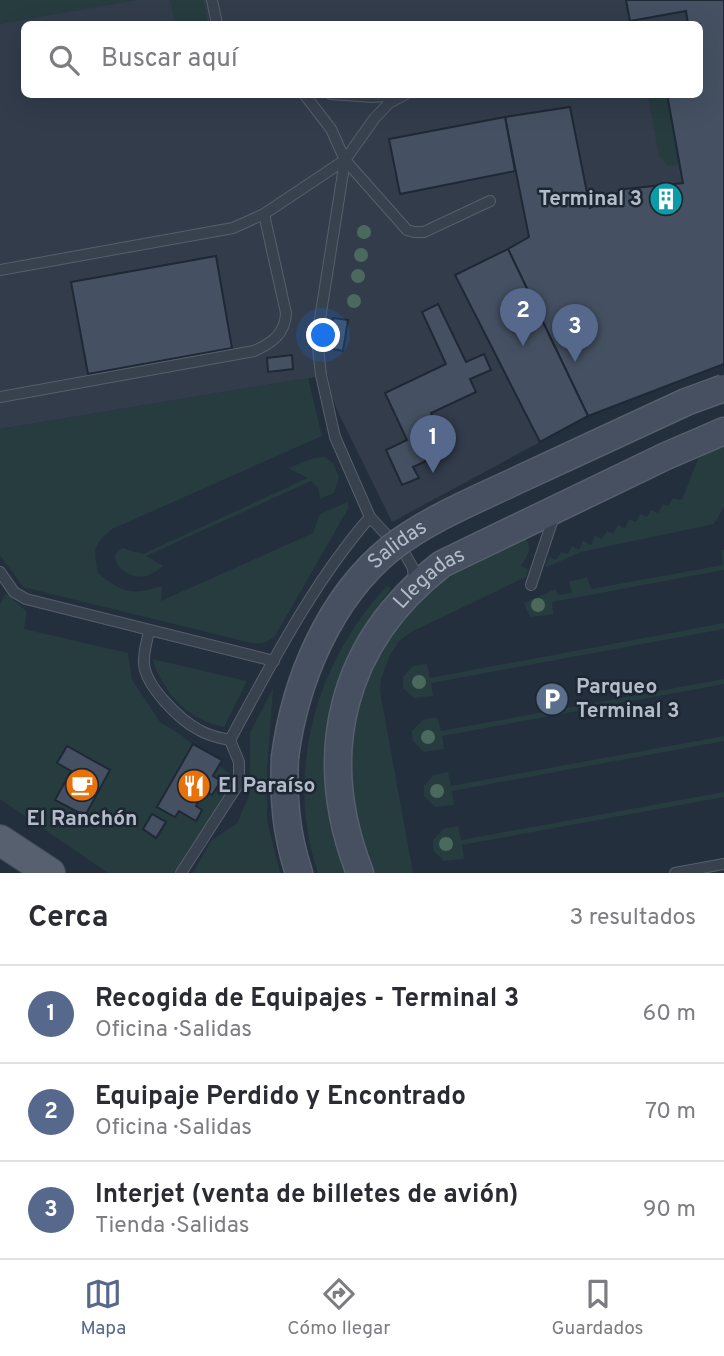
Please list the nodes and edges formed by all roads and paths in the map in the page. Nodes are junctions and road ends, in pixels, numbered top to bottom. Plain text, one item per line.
1 (212, 0) edge
2 (216, 21) edge
3 (307, 98) edge
4 (398, 98) edge
5 (345, 160) junction
6 (490, 201) dead end
7 (264, 214) junction
8 (1, 271) edge
9 (724, 388) edge
10 (0, 397) edge
11 (724, 431) edge
12 (557, 509) junction
13 (370, 517) junction
14 (406, 556) junction
15 (430, 563) junction
16 (0, 572) edge
17 (531, 585) dead end
18 (414, 589) junction
19 (149, 631) junction
20 (274, 661) junction
21 (230, 740) junction
22 (0, 840) edge
23 (724, 864) edge
24 (50, 873) edge
25 (181, 873) edge
26 (299, 873) edge
27 (360, 873) edge
28 (675, 873) edge

1 - 2 lane
3 - 5 lane
4 - 5 lane
5 - 6 lane
5 - 7 lane
5 - 13 lane
7 - 8 lane
7 - 10 lane
9 - 26 main road, Salidas, bridge
11 - 12 main road, Llegadas
12 - 15 main road, Llegadas
12 - 17 lane
13 - 14 lane
13 - 20 lane
14 - 15 lane
14 - 18 lane
15 - 18 main road, Llegadas
16 - 19 lane
18 - 27 main road, Llegadas
19 - 20 lane
19 - 21 lane
20 - 21 lane
21 - 25 lane
22 - 24 main road
23 - 28 lane

